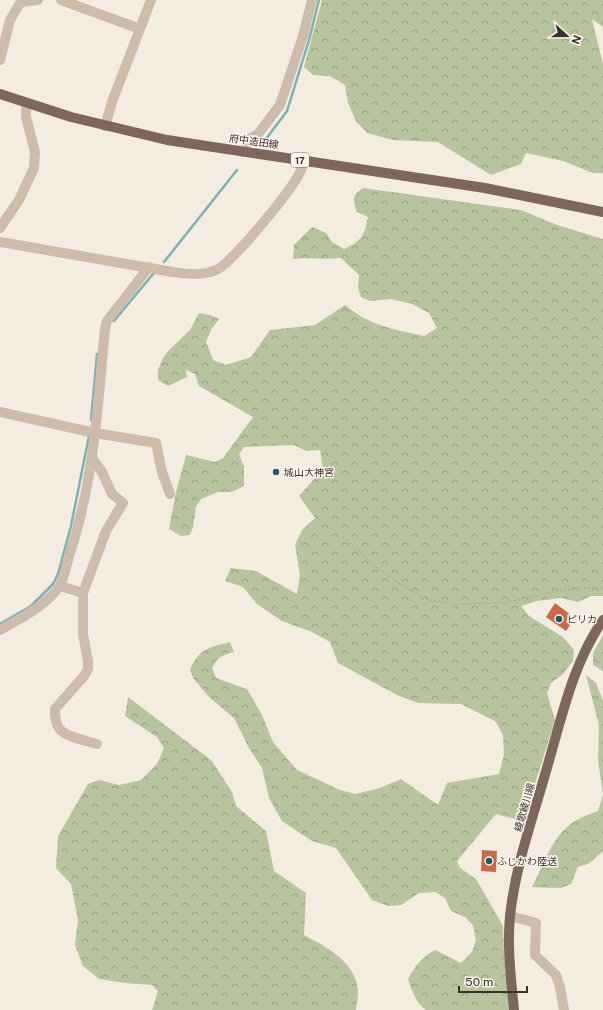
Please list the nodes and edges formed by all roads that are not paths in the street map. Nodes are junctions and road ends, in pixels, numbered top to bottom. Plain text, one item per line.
1 (38, 0) edge
2 (61, 0) edge
3 (151, 0) edge
4 (312, 0) edge
5 (21, 1) edge
6 (140, 29) junction
7 (0, 60) edge
8 (0, 94) edge
9 (26, 103) junction
10 (105, 126) junction
11 (243, 152) junction
12 (304, 161) junction
13 (603, 212) edge
14 (0, 228) edge
15 (0, 242) edge
16 (149, 267) junction
17 (0, 412) edge
18 (95, 433) junction
19 (92, 458) junction
20 (170, 494) dead end
21 (60, 586) junction
22 (83, 593) junction
23 (603, 620) edge
24 (0, 630) edge
25 (97, 744) dead end
26 (510, 916) junction
27 (514, 1010) edge
28 (564, 1010) edge

1 - 5 street
2 - 6 street
3 - 6 street
4 - 11 street
5 - 7 street
6 - 10 street
8 - 9 main road, 府中造田線 / 17
9 - 10 main road, 府中造田線 / 17
9 - 14 street
10 - 11 main road, 府中造田線 / 17
11 - 12 main road, 府中造田線 / 17
12 - 13 main road, 府中造田線 / 17
12 - 16 street
15 - 16 street
16 - 18 street
17 - 18 street
18 - 19 street
18 - 20 street
19 - 21 street
19 - 22 street
21 - 22 street
21 - 24 street
22 - 25 street
23 - 26 main road, 綾歌綾川線
26 - 27 main road, 綾歌綾川線
26 - 28 street

